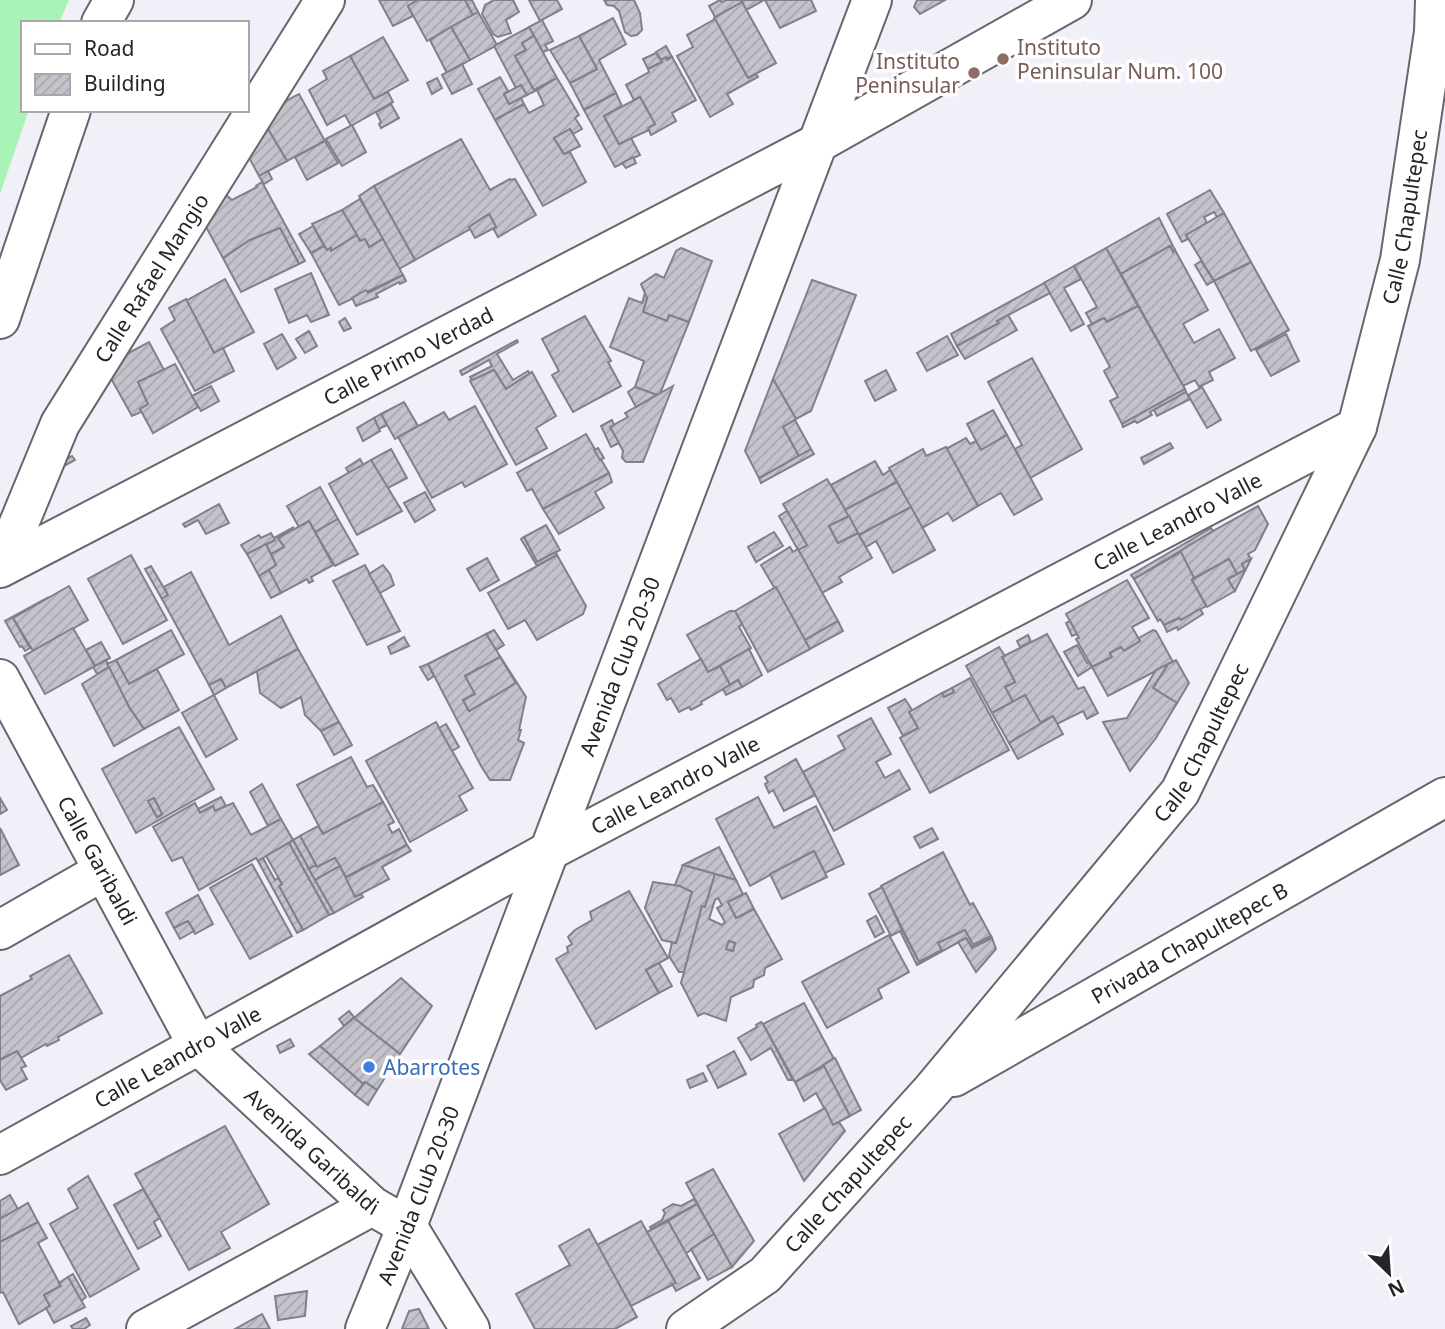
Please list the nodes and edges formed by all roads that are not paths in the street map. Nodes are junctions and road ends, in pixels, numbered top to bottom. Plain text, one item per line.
1 (114, 0) edge
2 (325, 0) edge
3 (872, 0) edge
4 (1072, 0) edge
5 (1435, 0) edge
6 (102, 21) edge
7 (70, 112) edge
8 (818, 143) junction
9 (0, 319) edge
10 (1357, 426) junction
11 (1, 568) edge
12 (0, 679) edge
13 (1445, 797) edge
14 (549, 851) junction
15 (103, 871) junction
16 (0, 930) edge
17 (197, 1044) junction
18 (933, 1089) junction
19 (0, 1155) edge
20 (372, 1206) junction
21 (407, 1226) junction
22 (146, 1329) edge
23 (365, 1329) edge
24 (470, 1329) edge
25 (686, 1329) edge

1 - 6 street
2 - 11 street, Calle Rafael Mangio
3 - 8 street, Avenida Club 20-30
4 - 8 street, Calle Primo Verdad
5 - 10 street, Calle Chapultepec
7 - 9 street
8 - 11 street, Calle Primo Verdad
8 - 14 street, Avenida Club 20-30
10 - 14 street, Calle Leandro Valle
10 - 18 street, Calle Chapultepec
12 - 15 street, Calle Garibaldi
13 - 18 street, Privada Chapultepec B
14 - 17 street, Calle Leandro Valle
14 - 21 street, Avenida Club 20-30
15 - 16 street
15 - 17 street, Calle Garibaldi
17 - 19 street, Calle Leandro Valle
17 - 20 street, Avenida Garibaldi
18 - 25 street, Calle Chapultepec
20 - 21 street, Avenida Garibaldi
20 - 22 street
21 - 23 street, Avenida Club 20-30
21 - 24 street, Avenida Garibaldi

